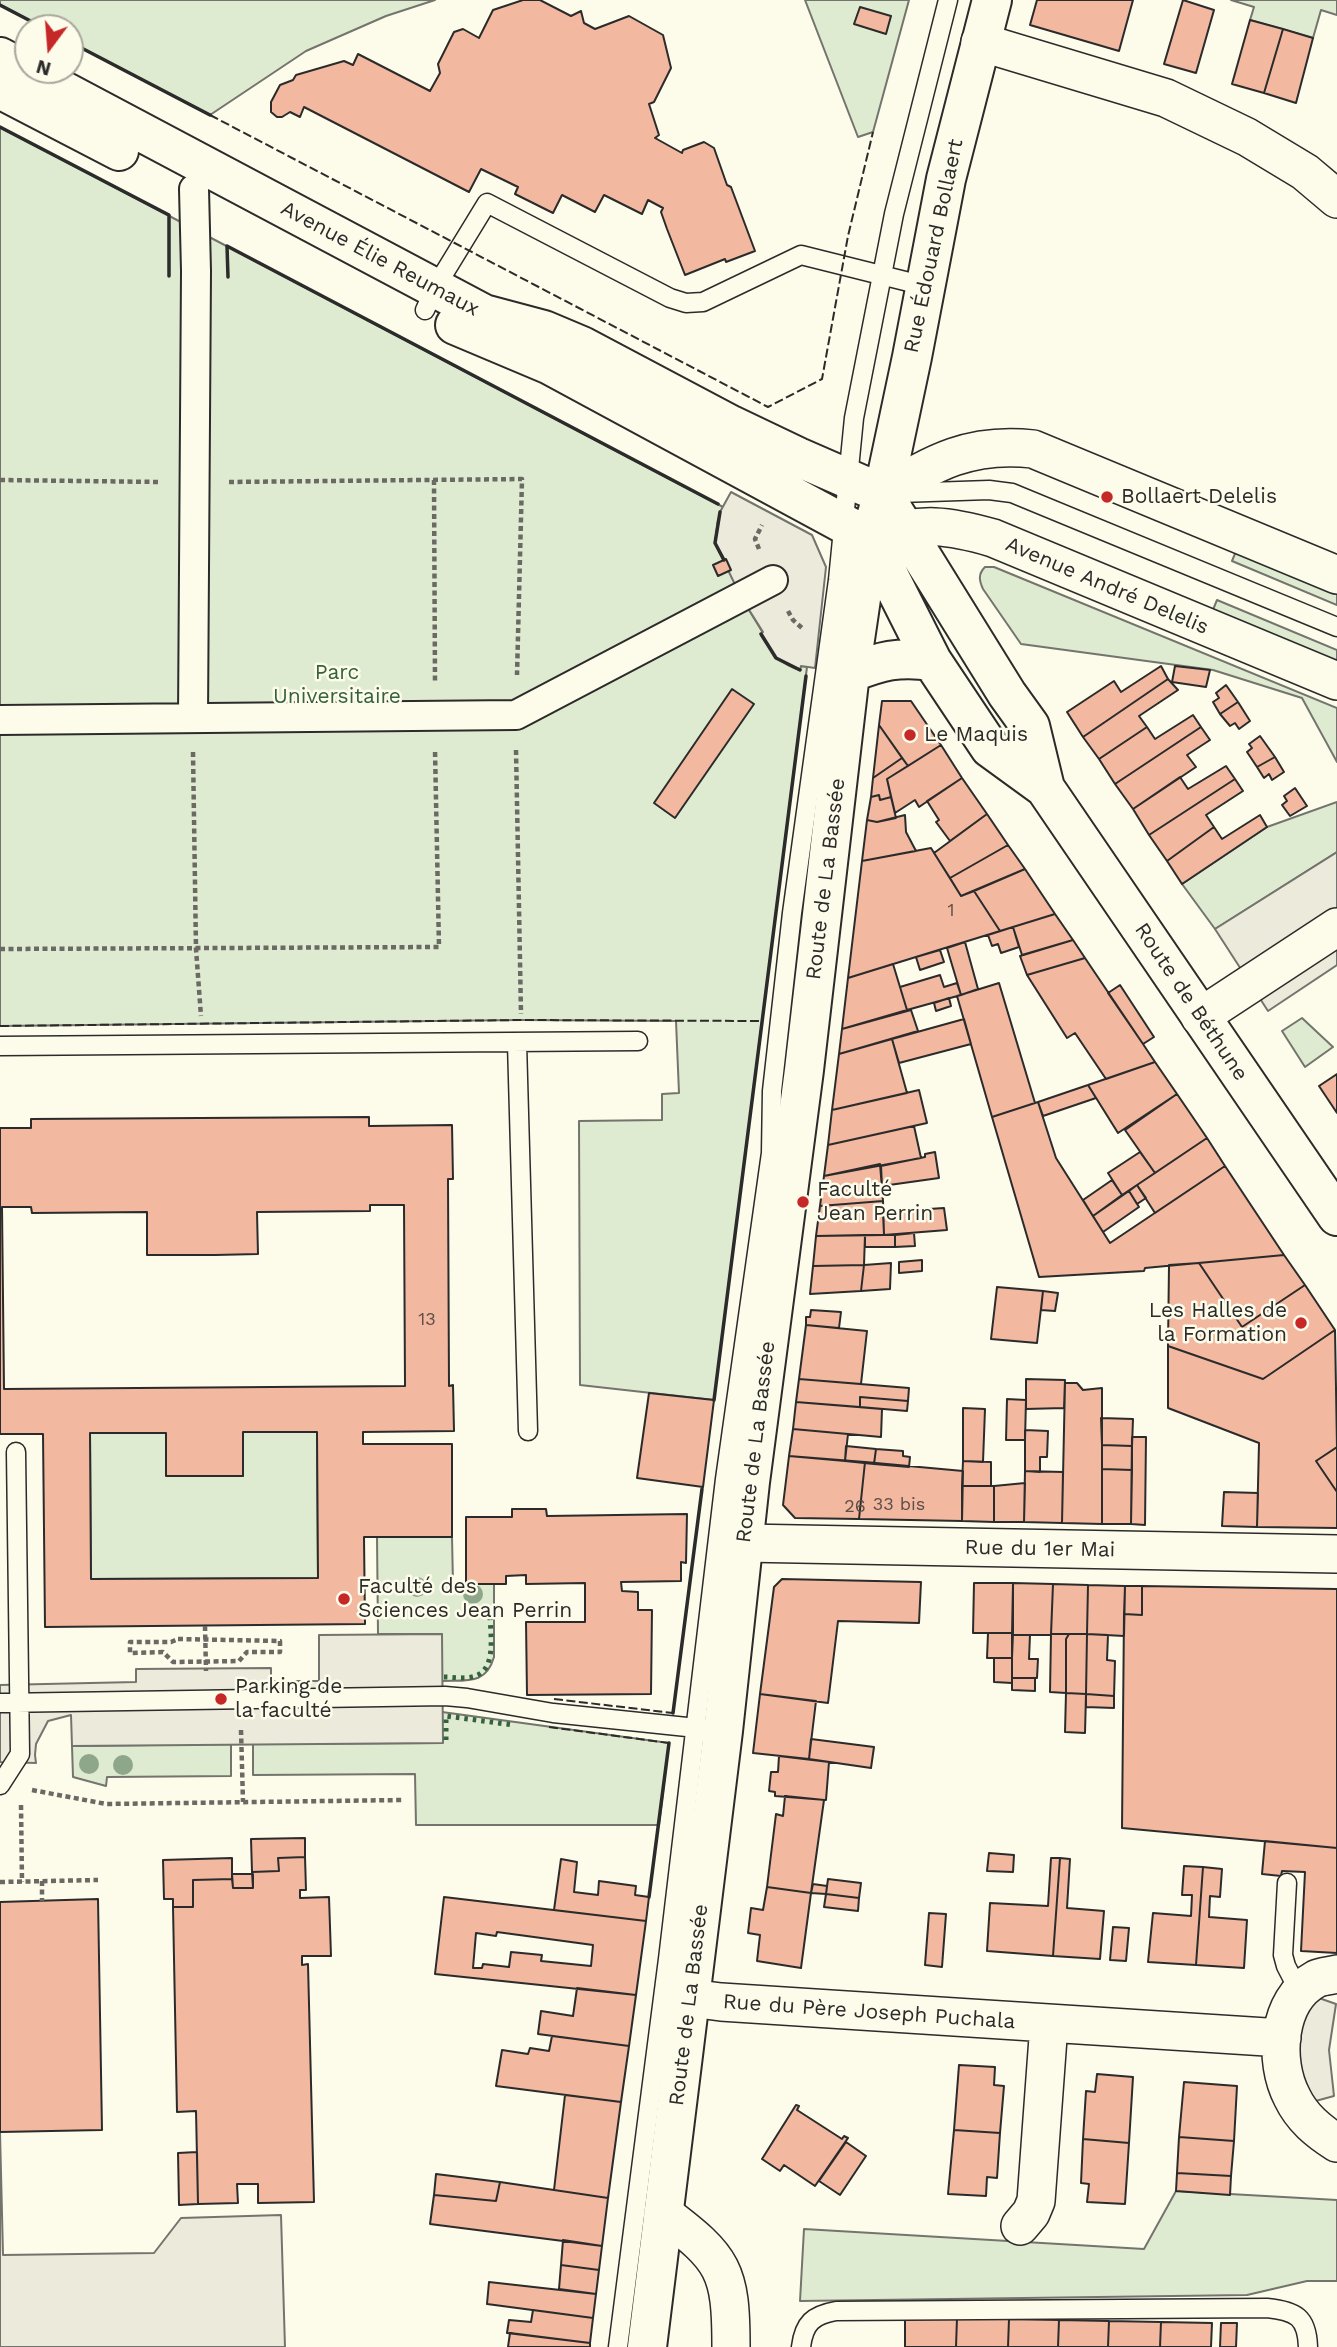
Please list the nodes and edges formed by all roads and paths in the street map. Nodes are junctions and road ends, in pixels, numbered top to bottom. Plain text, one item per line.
1 (948, 0) edge
2 (992, 0) edge
3 (980, 42) junction
4 (0, 57) edge
5 (0, 89) edge
6 (194, 190) junction
7 (1337, 199) edge
8 (882, 276) junction
9 (925, 286) junction
10 (430, 299) junction
11 (0, 480) edge
12 (434, 480) junction
13 (195, 482) junction
14 (866, 486) junction
15 (872, 529) junction
16 (1337, 575) edge
17 (773, 580) dead end
18 (1337, 628) edge
19 (932, 661) junction
20 (850, 673) junction
21 (1337, 681) edge
22 (516, 715) junction
23 (435, 716) junction
24 (193, 718) junction
25 (0, 720) edge
26 (1045, 788) junction
27 (1337, 927) edge
28 (0, 949) edge
29 (196, 949) junction
30 (1200, 1017) junction
31 (638, 1041) dead end
32 (517, 1043) junction
33 (202, 1045) junction
34 (0, 1046) edge
35 (1337, 1216) edge
36 (528, 1431) dead end
37 (16, 1452) dead end
38 (744, 1544) junction
39 (1337, 1554) edge
40 (205, 1626) dead end
41 (205, 1639) junction
42 (206, 1654) dead end
43 (241, 1700) junction
44 (0, 1703) edge
45 (20, 1703) junction
46 (709, 1729) junction
47 (0, 1785) edge
48 (21, 1788) junction
49 (403, 1800) dead end
50 (243, 1802) junction
51 (98, 1880) dead end
52 (42, 1881) junction
53 (0, 1882) edge
54 (22, 1882) junction
55 (1287, 1883) dead end
56 (42, 1901) dead end
57 (1337, 1974) edge
58 (1299, 1991) junction
59 (690, 1998) junction
60 (1049, 2024) junction
61 (1282, 2038) junction
62 (1337, 2143) edge
63 (663, 2213) junction
64 (1020, 2226) dead end
65 (618, 2347) edge
66 (647, 2347) edge
67 (731, 2347) edge
68 (801, 2347) edge
69 (1308, 2347) edge

1 - 8 lane
2 - 3 main road, Rue Édouard Bollaert
3 - 7 street
3 - 9 main road, Rue Édouard Bollaert
4 - 10 main road, Avenue Élie Reumaux
5 - 6 main road, Avenue Élie Reumaux
6 - 10 main road, Avenue Élie Reumaux
6 - 13 street
8 - 9 lane
8 - 10 lane
8 - 14 lane
9 - 14 main road, Rue Édouard Bollaert
10 - 14 main road, Avenue Élie Reumaux
10 - 15 main road, Avenue Élie Reumaux
11 - 13 path
12 - 13 path
12 - 22 path
12 - 23 path
13 - 24 street
14 - 15 main road, Rue Édouard Bollaert
14 - 16 street
14 - 18 lane
15 - 19 main road, Route de Béthune
15 - 20 main road, Route de La Bassée
15 - 21 street, Avenue André Delelis
15 - 26 main road, Route de Béthune
15 - 46 lane
17 - 22 street
19 - 20 main road
19 - 26 main road, Route de Béthune
20 - 38 main road, Route de La Bassée
22 - 23 street
22 - 32 path
23 - 24 street
23 - 29 path
24 - 25 street
24 - 29 path
26 - 30 main road, Route de Béthune
27 - 30 street
28 - 29 path
29 - 33 path
30 - 35 main road, Route de Béthune
31 - 32 lane
32 - 33 lane
32 - 36 lane
33 - 34 lane
37 - 45 lane
38 - 39 street, Rue du 1er Mai
38 - 46 main road, Route de La Bassée
40 - 41 path
41 - 41 path
41 - 42 path
43 - 45 lane
43 - 46 lane
43 - 50 path
44 - 45 lane
45 - 47 lane
46 - 59 main road, Route de La Bassée
46 - 65 lane
47 - 48 path
48 - 50 path
48 - 54 path
49 - 50 path
51 - 52 path
52 - 54 path
52 - 56 path
53 - 54 path
55 - 58 lane
57 - 58 street
58 - 61 street
59 - 60 street, Rue du Père Joseph Puchala
59 - 63 main road, Route de La Bassée
60 - 61 street, Rue du Père Joseph Puchala
60 - 64 street
61 - 62 street
63 - 66 main road, Route de La Bassée
63 - 67 street
68 - 69 lane

